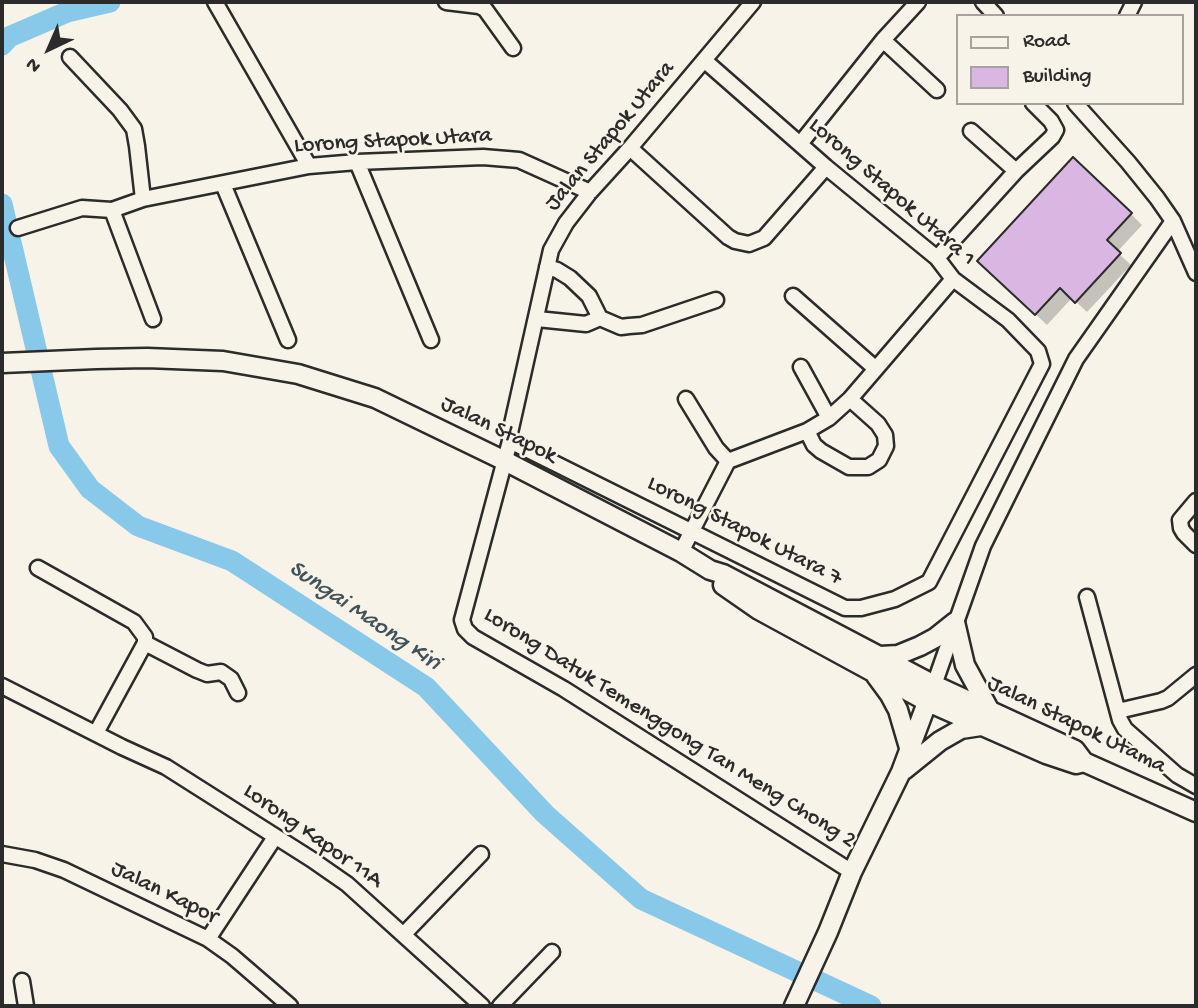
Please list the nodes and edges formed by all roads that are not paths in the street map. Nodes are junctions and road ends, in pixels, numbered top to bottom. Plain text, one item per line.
1 (215, 2) edge
2 (446, 2) edge
3 (753, 2) edge
4 (919, 2) edge
5 (883, 40) junction
6 (513, 48) dead end
7 (70, 57) dead end
8 (704, 60) junction
9 (937, 90) dead end
10 (1035, 105) edge
11 (1077, 105) edge
12 (971, 131) dead end
13 (800, 144) junction
14 (630, 148) junction
15 (357, 162) junction
16 (309, 166) junction
17 (826, 167) junction
18 (1016, 171) junction
19 (223, 184) junction
20 (590, 192) junction
21 (143, 199) junction
22 (112, 210) junction
23 (1173, 221) junction
24 (18, 228) dead end
25 (937, 258) junction
26 (1195, 266) edge
27 (547, 267) junction
28 (953, 279) junction
29 (793, 296) dead end
30 (716, 300) dead end
31 (600, 318) junction
32 (153, 319) dead end
33 (537, 319) junction
34 (288, 340) dead end
35 (431, 340) dead end
36 (2, 363) edge
37 (1042, 363) joint
38 (801, 367) dead end
39 (876, 369) junction
40 (686, 399) dead end
41 (850, 400) junction
42 (829, 418) junction
43 (807, 431) junction
44 (510, 441) junction
45 (505, 461) junction
46 (728, 461) junction
47 (1196, 501) edge
48 (691, 531) junction
49 (1196, 545) edge
50 (681, 552) junction
51 (38, 568) dead end
52 (710, 570) junction
53 (1087, 597) dead end
54 (955, 622) junction
55 (145, 643) junction
56 (880, 656) junction
57 (860, 664) junction
58 (1196, 675) edge
59 (934, 685) junction
60 (2, 686) edge
61 (238, 693) dead end
62 (928, 702) junction
63 (1118, 710) junction
64 (987, 718) junction
65 (96, 733) junction
66 (910, 751) junction
67 (901, 772) junction
68 (1196, 786) edge
69 (1196, 812) edge
70 (275, 837) junction
71 (2, 854) edge
72 (481, 855) dead end
73 (852, 872) junction
74 (404, 934) junction
75 (208, 939) junction
76 (551, 952) dead end
77 (22, 981) dead end
78 (26, 1006) edge
79 (290, 1006) edge
80 (482, 1006) edge
81 (499, 1006) edge
82 (793, 1006) edge

1 - 16 street
2 - 6 street
3 - 8 street, Jalan Stapok Utara
4 - 5 street
5 - 9 street
5 - 13 street
7 - 21 street
8 - 13 street, Lorong Stapok Utara 1
8 - 14 street, Jalan Stapok Utara
10 - 18 street
11 - 23 street
12 - 18 street
13 - 17 street, Lorong Stapok Utara 1
14 - 17 street
14 - 20 street, Jalan Stapok Utara
15 - 16 street, Lorong Stapok Utara
15 - 20 street, Lorong Stapok Utara
15 - 35 street
16 - 19 street, Lorong Stapok Utara
17 - 25 street, Lorong Stapok Utara 1
18 - 25 street
19 - 21 street, Lorong Stapok Utara
19 - 34 street
20 - 27 street, Jalan Stapok Utara
21 - 22 street, Lorong Stapok Utara
22 - 24 street
22 - 32 street
23 - 26 street
23 - 54 street
25 - 28 street, Lorong Stapok Utara 1
27 - 31 street
27 - 33 street, Jalan Stapok Utara
28 - 37 street, Lorong Stapok Utara 1
28 - 39 street
29 - 39 street
30 - 31 street
31 - 33 street
33 - 44 street, Jalan Stapok Utara
36 - 45 main road, Jalan Stapok
37 - 48 street, Lorong Stapok Utara 7
38 - 42 street
39 - 41 street
40 - 46 street
41 - 42 street
41 - 43 street
42 - 43 street
43 - 46 street
44 - 45 street, Jalan Stapok Utara
44 - 48 street, Lorong Stapok Utara 7
45 - 50 main road, Jalan Stapok
45 - 73 street, Lorong Datuk Temenggong Tan Meng Chong 2
46 - 48 street
47 - 49 street
48 - 50 street
50 - 52 main road, Jalan Stapok
51 - 55 street
52 - 56 main road, Jalan Stapok
52 - 57 main road
53 - 63 street
54 - 56 main road
54 - 59 street
54 - 64 main road
55 - 61 street
55 - 65 street
56 - 59 main road, Jalan Stapok
57 - 62 main road
57 - 66 main road
58 - 63 street
59 - 62 main road
59 - 64 main road, Jalan Stapok Utama
60 - 65 street, Lorong Kapor 11A
62 - 64 main road
62 - 66 main road
63 - 68 street
64 - 67 main road
64 - 69 main road, Jalan Stapok Utama
65 - 70 street, Lorong Kapor 11A
66 - 67 main road
67 - 73 main road
70 - 74 street, Lorong Kapor 11A
70 - 75 street
71 - 75 street, Jalan Kapor
72 - 74 street
73 - 82 main road
74 - 80 street, Lorong Kapor 11A
75 - 79 street, Jalan Kapor
76 - 81 street
77 - 78 street

